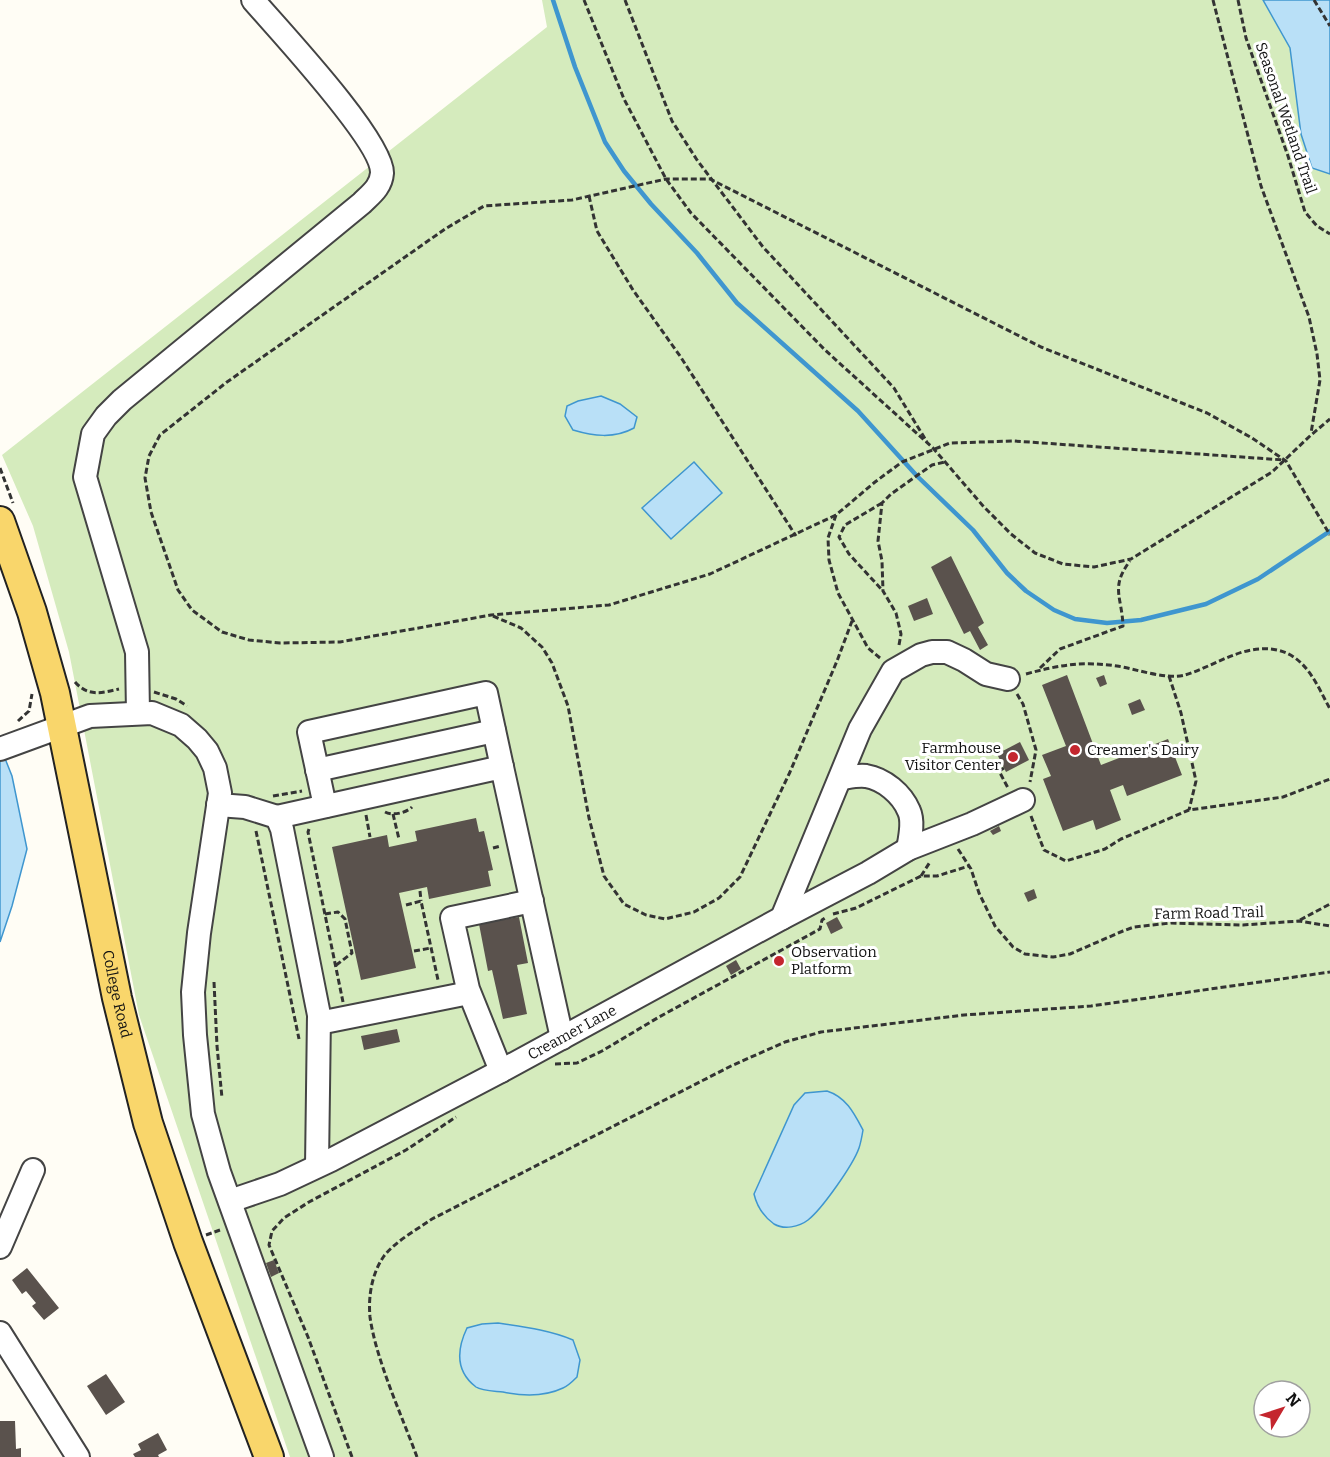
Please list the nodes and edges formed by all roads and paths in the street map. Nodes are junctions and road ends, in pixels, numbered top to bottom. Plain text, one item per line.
1 (253, 0) edge
2 (584, 0) edge
3 (625, 0) edge
4 (1213, 0) edge
5 (1238, 0) edge
6 (1314, 0) edge
7 (1330, 26) edge
8 (666, 179) junction
9 (710, 179) junction
10 (589, 196) junction
11 (1330, 234) edge
12 (1330, 419) edge
13 (1311, 435) junction
14 (929, 445) junction
15 (933, 448) junction
16 (1286, 460) junction
17 (945, 462) junction
18 (882, 503) junction
19 (836, 515) junction
20 (0, 521) edge
21 (1330, 535) edge
22 (796, 536) junction
23 (1131, 559) junction
24 (883, 591) junction
25 (491, 615) junction
26 (852, 620) junction
27 (1039, 669) junction
28 (893, 671) junction
29 (1169, 675) junction
30 (1008, 679) junction
31 (1330, 709) edge
32 (29, 711) dead end
33 (138, 713) junction
34 (62, 725) junction
35 (494, 730) junction
36 (10, 738) edge
37 (502, 767) junction
38 (1004, 768) dead end
39 (317, 770) junction
40 (842, 778) junction
41 (1330, 779) edge
42 (1020, 802) junction
43 (391, 803) junction
44 (218, 805) junction
45 (326, 806) junction
46 (413, 806) dead end
47 (1189, 810) junction
48 (366, 815) junction
49 (278, 817) junction
50 (356, 817) dead end
51 (255, 824) dead end
52 (314, 826) dead end
53 (945, 834) junction
54 (370, 837) dead end
55 (399, 839) dead end
56 (502, 846) dead end
57 (492, 848) dead end
58 (908, 849) junction
59 (969, 866) junction
60 (420, 891) dead end
61 (532, 901) junction
62 (421, 902) junction
63 (406, 904) dead end
64 (1330, 904) edge
65 (325, 914) junction
66 (782, 918) junction
67 (1299, 921) junction
68 (1330, 926) edge
69 (431, 948) junction
70 (414, 951) dead end
71 (335, 966) junction
72 (1330, 972) edge
73 (213, 977) dead end
74 (438, 980) dead end
75 (470, 993) junction
76 (346, 1018) junction
77 (319, 1023) junction
78 (562, 1038) junction
79 (300, 1043) dead end
80 (544, 1064) dead end
81 (501, 1071) junction
82 (222, 1099) dead end
83 (457, 1116) dead end
84 (317, 1166) junction
85 (33, 1170) dead end
86 (230, 1201) junction
87 (0, 1247) edge
88 (0, 1333) edge
89 (78, 1457) edge
90 (269, 1457) edge
91 (322, 1457) edge
92 (352, 1457) edge
93 (417, 1457) edge

1 - 33 street
2 - 8 path
3 - 9 path
4 - 13 path
5 - 11 path, Seasonal Wetland Trail
6 - 7 path
8 - 9 path
8 - 10 path
8 - 14 path
9 - 14 path
9 - 16 path
10 - 22 path
10 - 25 path
12 - 13 path
13 - 16 path
14 - 15 path
15 - 16 path
15 - 17 path
15 - 19 path
16 - 21 path
16 - 23 path
17 - 18 path
17 - 23 path
18 - 24 path
18 - 24 path
19 - 22 path
19 - 26 path
20 - 34 main road, College Road
22 - 25 path
23 - 27 path
24 - 28 path
25 - 26 path
26 - 28 path
27 - 29 path
27 - 30 path
28 - 30 street
28 - 40 street
29 - 31 path
29 - 47 path
30 - 42 path
32 - 36 path
33 - 34 street
33 - 44 street
34 - 36 street
34 - 90 main road, College Road
35 - 37 street
35 - 39 street
35 - 39 street
37 - 43 street
37 - 61 street
38 - 42 path
39 - 45 street
40 - 58 street
40 - 66 street
41 - 47 path
42 - 47 path
42 - 53 street, Creamer Lane
43 - 45 street
43 - 46 path
43 - 48 path
43 - 55 path
44 - 49 street
44 - 86 street
45 - 49 street
48 - 50 path
48 - 54 path
49 - 77 street
51 - 79 path
52 - 65 path
53 - 58 street, Creamer Lane
53 - 59 path, Farm Road Trail
56 - 57 path
58 - 66 street, Creamer Lane
59 - 67 path, Farm Road Trail
59 - 80 path
60 - 62 path
61 - 75 street
61 - 78 street
62 - 63 path
62 - 69 path
64 - 67 path
65 - 71 path
65 - 71 path
66 - 78 street, Creamer Lane
67 - 68 path, Farm Road Trail
69 - 70 path
69 - 74 path
71 - 76 path
72 - 93 path
73 - 82 path
75 - 76 street
75 - 81 street
76 - 77 street
77 - 84 street
78 - 81 street, Creamer Lane
81 - 84 street, Creamer Lane
83 - 92 path
84 - 86 street, Creamer Lane
85 - 87 street
86 - 91 street
88 - 89 street

